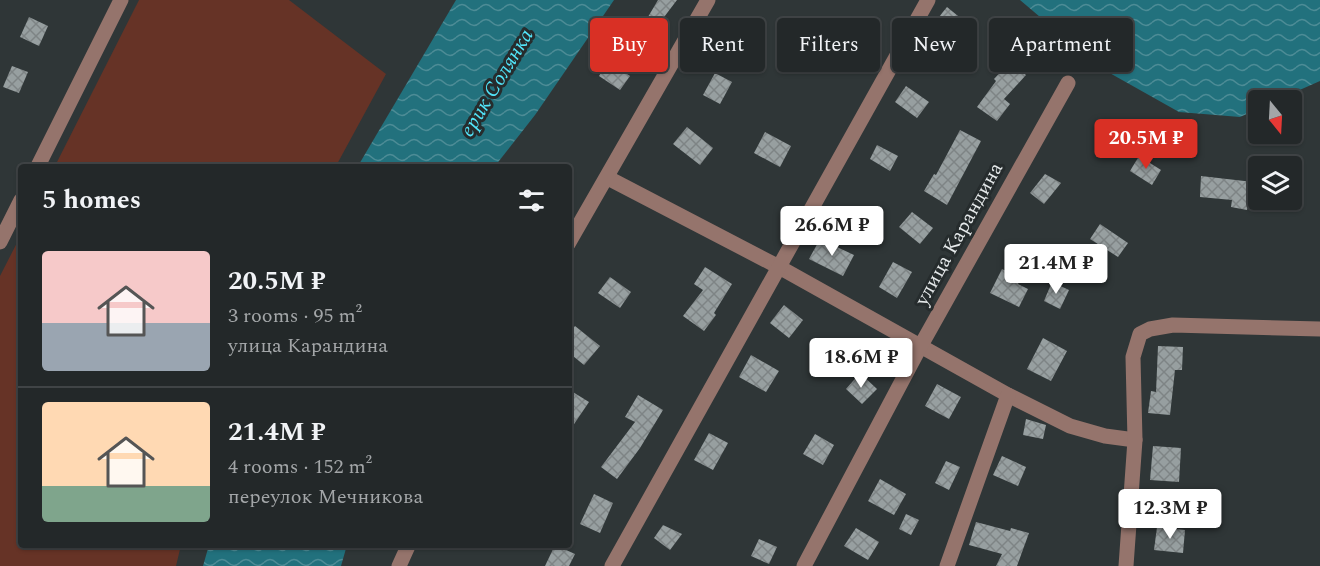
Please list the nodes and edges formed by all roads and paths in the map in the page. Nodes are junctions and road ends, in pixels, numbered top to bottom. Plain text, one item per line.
1 (121, 0) edge
2 (708, 0) edge
3 (928, 0) edge
4 (1068, 83) dead end
5 (39, 164) edge
6 (608, 178) junction
7 (18, 206) edge
8 (572, 237) edge
9 (0, 242) edge
10 (779, 267) junction
11 (1320, 329) edge
12 (920, 347) junction
13 (1008, 395) junction
14 (1135, 440) junction
15 (407, 548) edge
16 (399, 566) edge
17 (612, 566) edge
18 (804, 566) edge
19 (947, 566) edge
20 (1126, 566) edge

1 - 5 street
2 - 6 street
3 - 10 street
4 - 12 street, улица Карандина
6 - 8 street
6 - 10 street
7 - 9 street
10 - 12 street
10 - 17 street
11 - 14 street
12 - 13 street
12 - 18 street, улица Карандина
13 - 14 street
13 - 19 street
14 - 20 street
15 - 16 street

